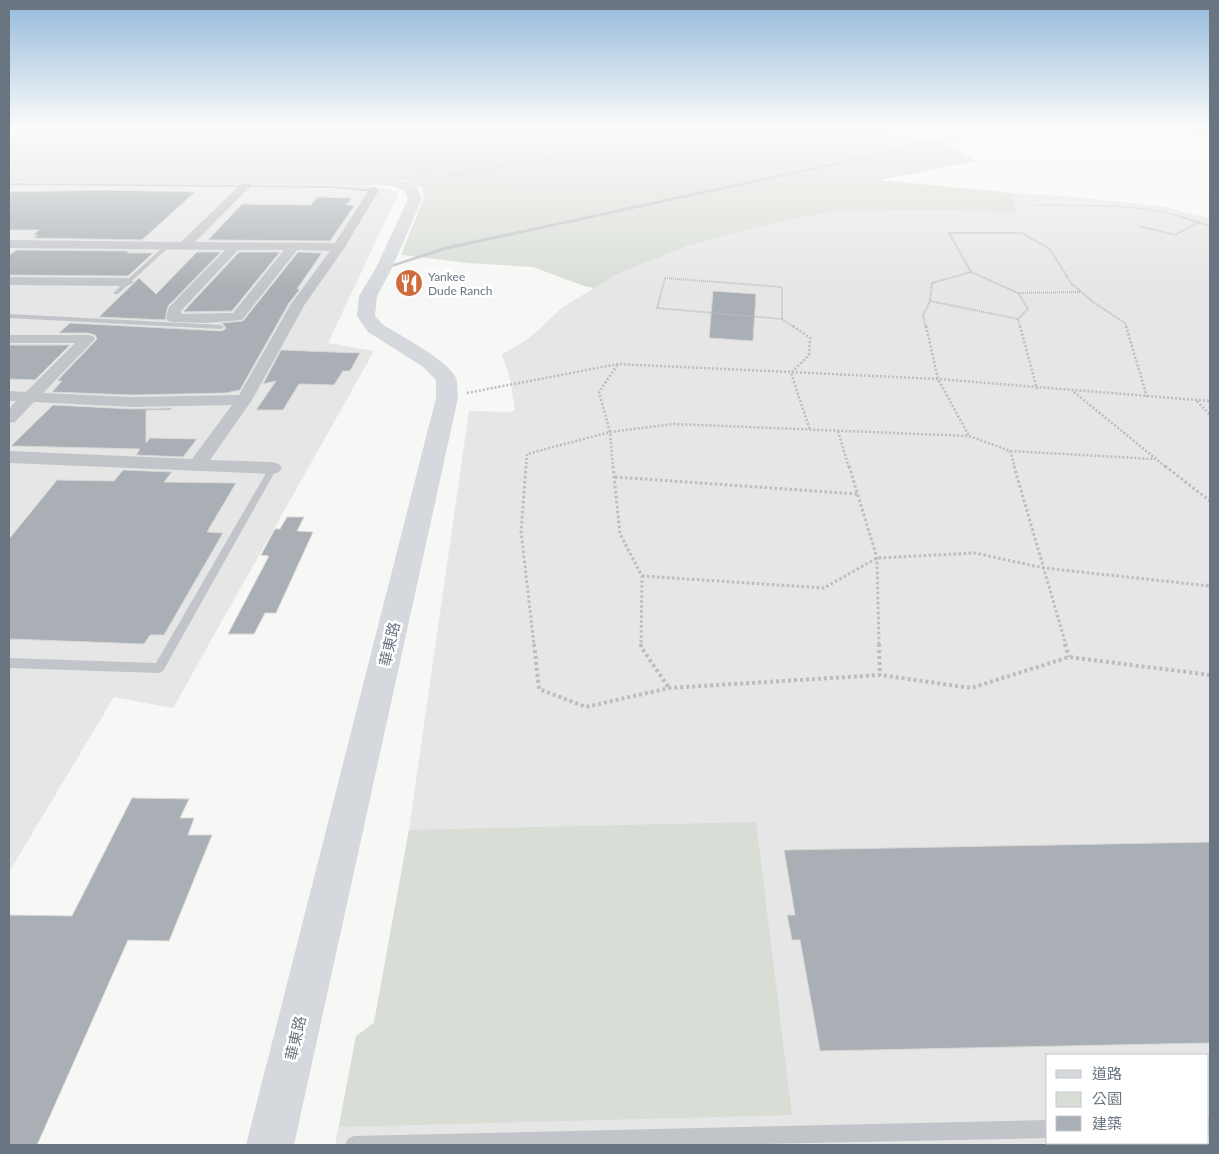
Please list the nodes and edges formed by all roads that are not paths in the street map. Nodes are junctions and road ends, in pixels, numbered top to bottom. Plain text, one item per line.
1 (396, 183) edge
2 (748, 183) edge
3 (9, 184) edge
4 (246, 186) junction
5 (374, 190) joint
6 (9, 244) edge
7 (185, 245) junction
8 (167, 246) junction
9 (235, 246) junction
10 (293, 247) junction
11 (339, 247) junction
12 (384, 268) junction
13 (9, 281) edge
14 (127, 282) junction
15 (116, 293) dead end
16 (9, 316) edge
17 (221, 326) dead end
18 (9, 339) edge
19 (9, 396) edge
20 (29, 397) junction
21 (244, 400) junction
22 (9, 418) edge
23 (9, 457) edge
24 (197, 465) junction
25 (273, 468) joint
26 (9, 663) edge
27 (1046, 1130) edge
28 (270, 1145) edge
29 (354, 1145) edge

1 - 12 main road, 華東路
2 - 12 lane
3 - 4 lane
4 - 5 lane
4 - 7 street
5 - 11 street
6 - 8 street
7 - 8 street
7 - 9 street
8 - 14 lane
9 - 10 street
9 - 10 street
10 - 11 street
11 - 21 street
12 - 28 main road, 華東路
13 - 14 street
14 - 15 lane
16 - 17 lane
18 - 20 street
19 - 20 street
20 - 21 street
20 - 22 street
21 - 24 street
23 - 24 street
24 - 25 street
25 - 26 lane
27 - 29 lane

